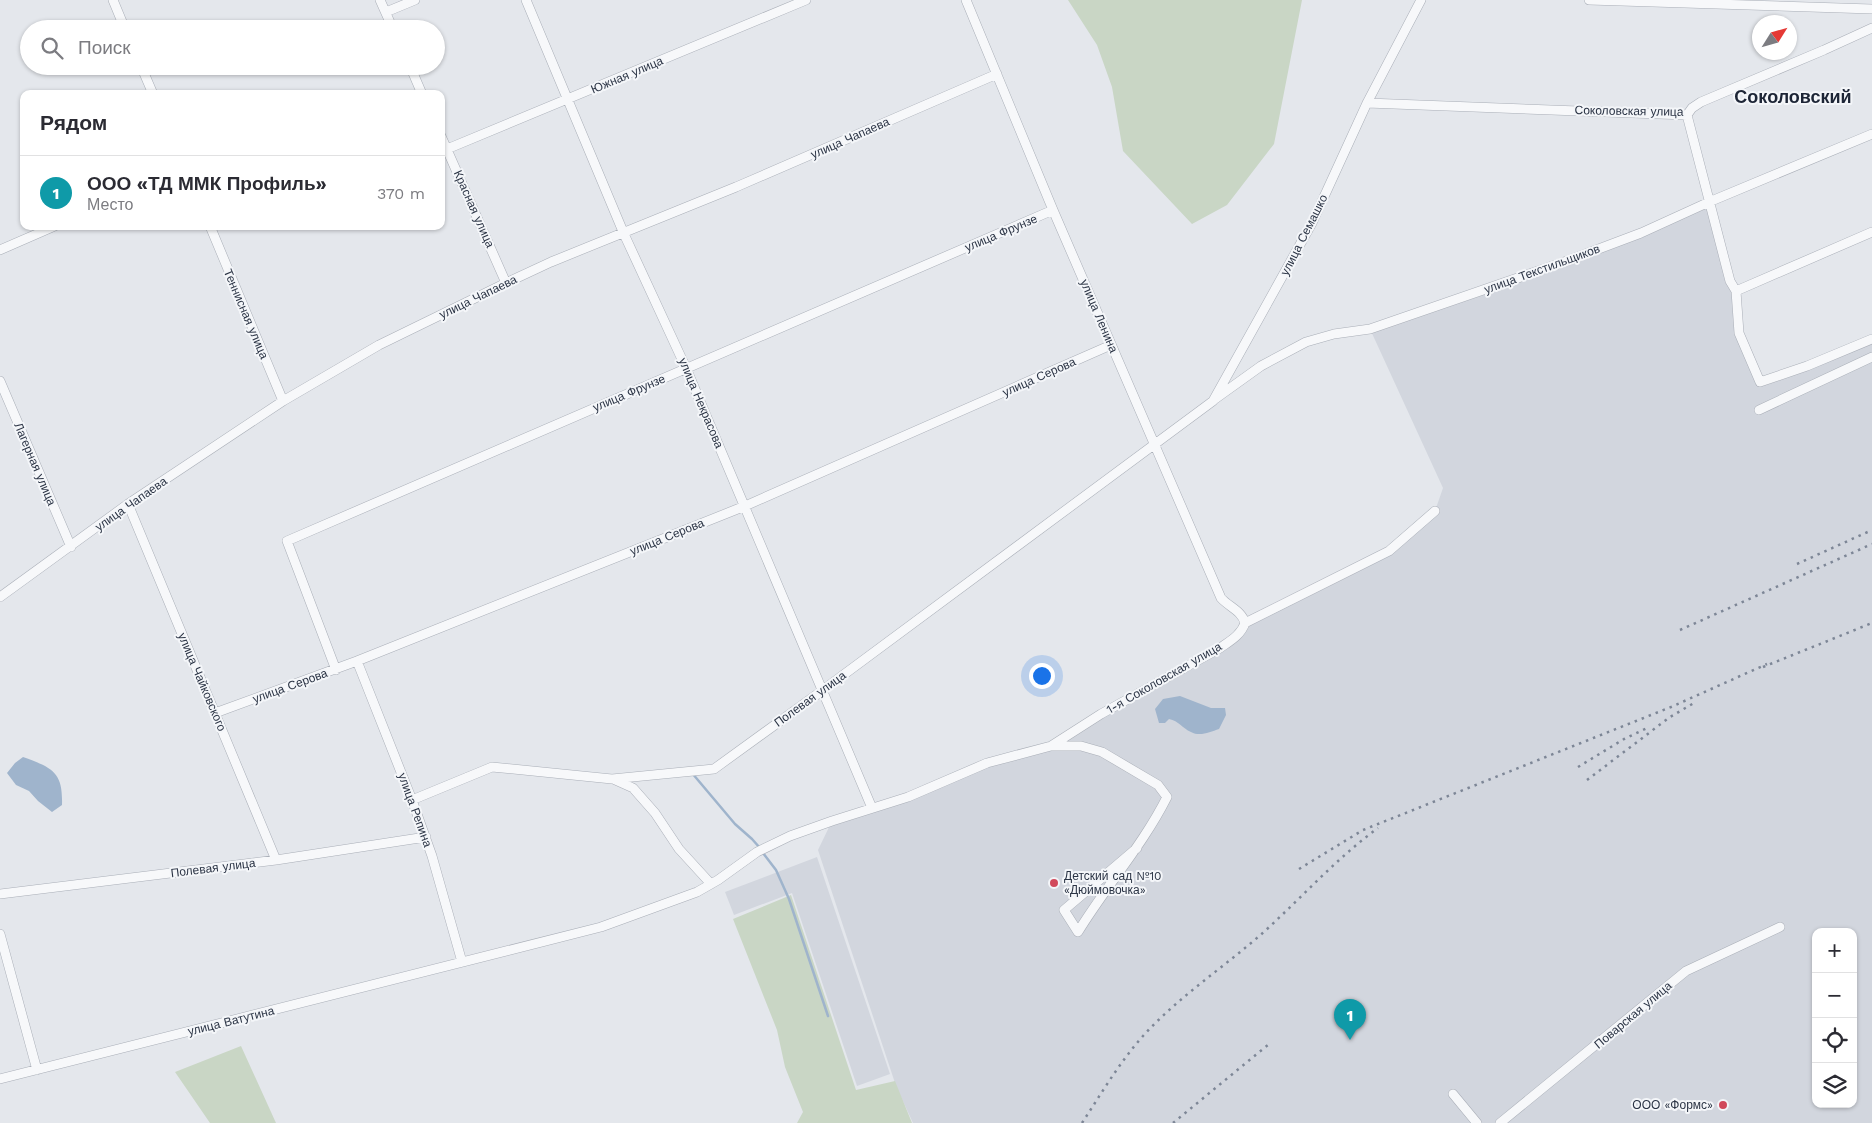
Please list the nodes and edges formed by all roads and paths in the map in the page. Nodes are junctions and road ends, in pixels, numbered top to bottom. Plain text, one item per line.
1 (113, 0) edge
2 (380, 0) edge
3 (415, 0) edge
4 (526, 0) edge
5 (806, 0) edge
6 (966, 0) edge
7 (1421, 0) edge
8 (1590, 0) edge
9 (1872, 9) edge
10 (386, 12) junction
11 (121, 20) edge
12 (389, 20) edge
13 (1872, 28) edge
14 (997, 74) junction
15 (145, 75) edge
16 (414, 75) edge
17 (151, 90) edge
18 (420, 90) edge
19 (569, 99) junction
20 (1367, 103) junction
21 (1687, 115) junction
22 (1872, 134) edge
23 (445, 145) edge
24 (447, 149) junction
25 (1710, 202) junction
26 (1053, 210) junction
27 (46, 230) edge
28 (212, 230) edge
29 (1872, 232) edge
30 (624, 234) junction
31 (0, 250) edge
32 (506, 283) junction
33 (1736, 291) junction
34 (1872, 339) edge
35 (1111, 345) junction
36 (1872, 356) edge
37 (686, 368) junction
38 (0, 381) edge
39 (283, 401) junction
40 (1213, 401) junction
41 (1760, 410) dead end
42 (1154, 444) junction
43 (128, 504) junction
44 (745, 506) junction
45 (1435, 511) dead end
46 (71, 547) junction
47 (0, 598) edge
48 (1245, 623) junction
49 (357, 662) junction
50 (336, 670) junction
51 (823, 690) junction
52 (215, 713) junction
53 (1050, 746) junction
54 (612, 779) junction
55 (410, 794) junction
56 (872, 808) junction
57 (426, 837) junction
58 (1137, 848) junction
59 (276, 860) junction
60 (711, 884) junction
61 (0, 894) edge
62 (1780, 927) dead end
63 (0, 934) edge
64 (462, 962) junction
65 (37, 1070) junction
66 (0, 1079) edge
67 (1453, 1094) dead end
68 (1477, 1123) edge
69 (1500, 1123) edge

1 - 11 street
2 - 10 street
3 - 10 street
4 - 19 street, улица Некрасова
5 - 19 street, Южная улица
6 - 14 street, улица Ленина
7 - 20 street, улица Семашко
8 - 9 street
10 - 12 street
13 - 21 street, Соколовская улица
14 - 26 street, улица Ленина
14 - 30 street, улица Чапаева
15 - 17 street
16 - 18 street
19 - 24 street, Южная улица
19 - 30 street, улица Некрасова
20 - 21 street, Соколовская улица
20 - 40 street, улица Семашко
21 - 25 street
22 - 25 street, улица Текстильщиков
23 - 24 street, Красная улица
24 - 32 street, Красная улица
25 - 33 street
25 - 40 street, улица Текстильщиков
26 - 35 street, улица Ленина
26 - 37 street, улица Фрунзе
27 - 31 street
28 - 39 street, Теннисная улица
29 - 33 street
30 - 32 street, улица Чапаева
30 - 37 street, улица Некрасова
32 - 39 street, улица Чапаева
33 - 34 street
35 - 42 street, улица Ленина
35 - 44 street, улица Серова
36 - 41 street
37 - 44 street, улица Некрасова
37 - 50 street, улица Фрунзе
38 - 46 street, Лагерная улица
39 - 43 street, улица Чапаева
40 - 42 street, улица Семашко
42 - 48 street, улица Ленина
42 - 51 street, Полевая улица
43 - 46 street, улица Чапаева
43 - 52 street, улица Чайковского
44 - 49 street, улица Серова
44 - 51 street, улица Некрасова
45 - 48 street, 1-я Соколовская улица
46 - 47 street, улица Чапаева
48 - 53 street, 1-я Соколовская улица
49 - 50 street, улица Серова
49 - 55 street, улица Репина
50 - 52 street, улица Серова
51 - 54 street, Полевая улица
51 - 56 street, улица Некрасова
52 - 59 street, улица Чайковского
53 - 56 street, 1-я Соколовская улица
53 - 58 street
54 - 55 street, Полевая улица
54 - 60 street
55 - 57 street, улица Репина
56 - 60 street, 1-я Соколовская улица
57 - 59 street, Полевая улица
57 - 64 street, улица Репина
58 - 58 street
59 - 61 street, Полевая улица
60 - 64 street, улица Ватутина
62 - 69 street, Поварская улица
63 - 65 street
64 - 65 street, улица Ватутина
65 - 66 street, улица Ватутина
67 - 68 street

